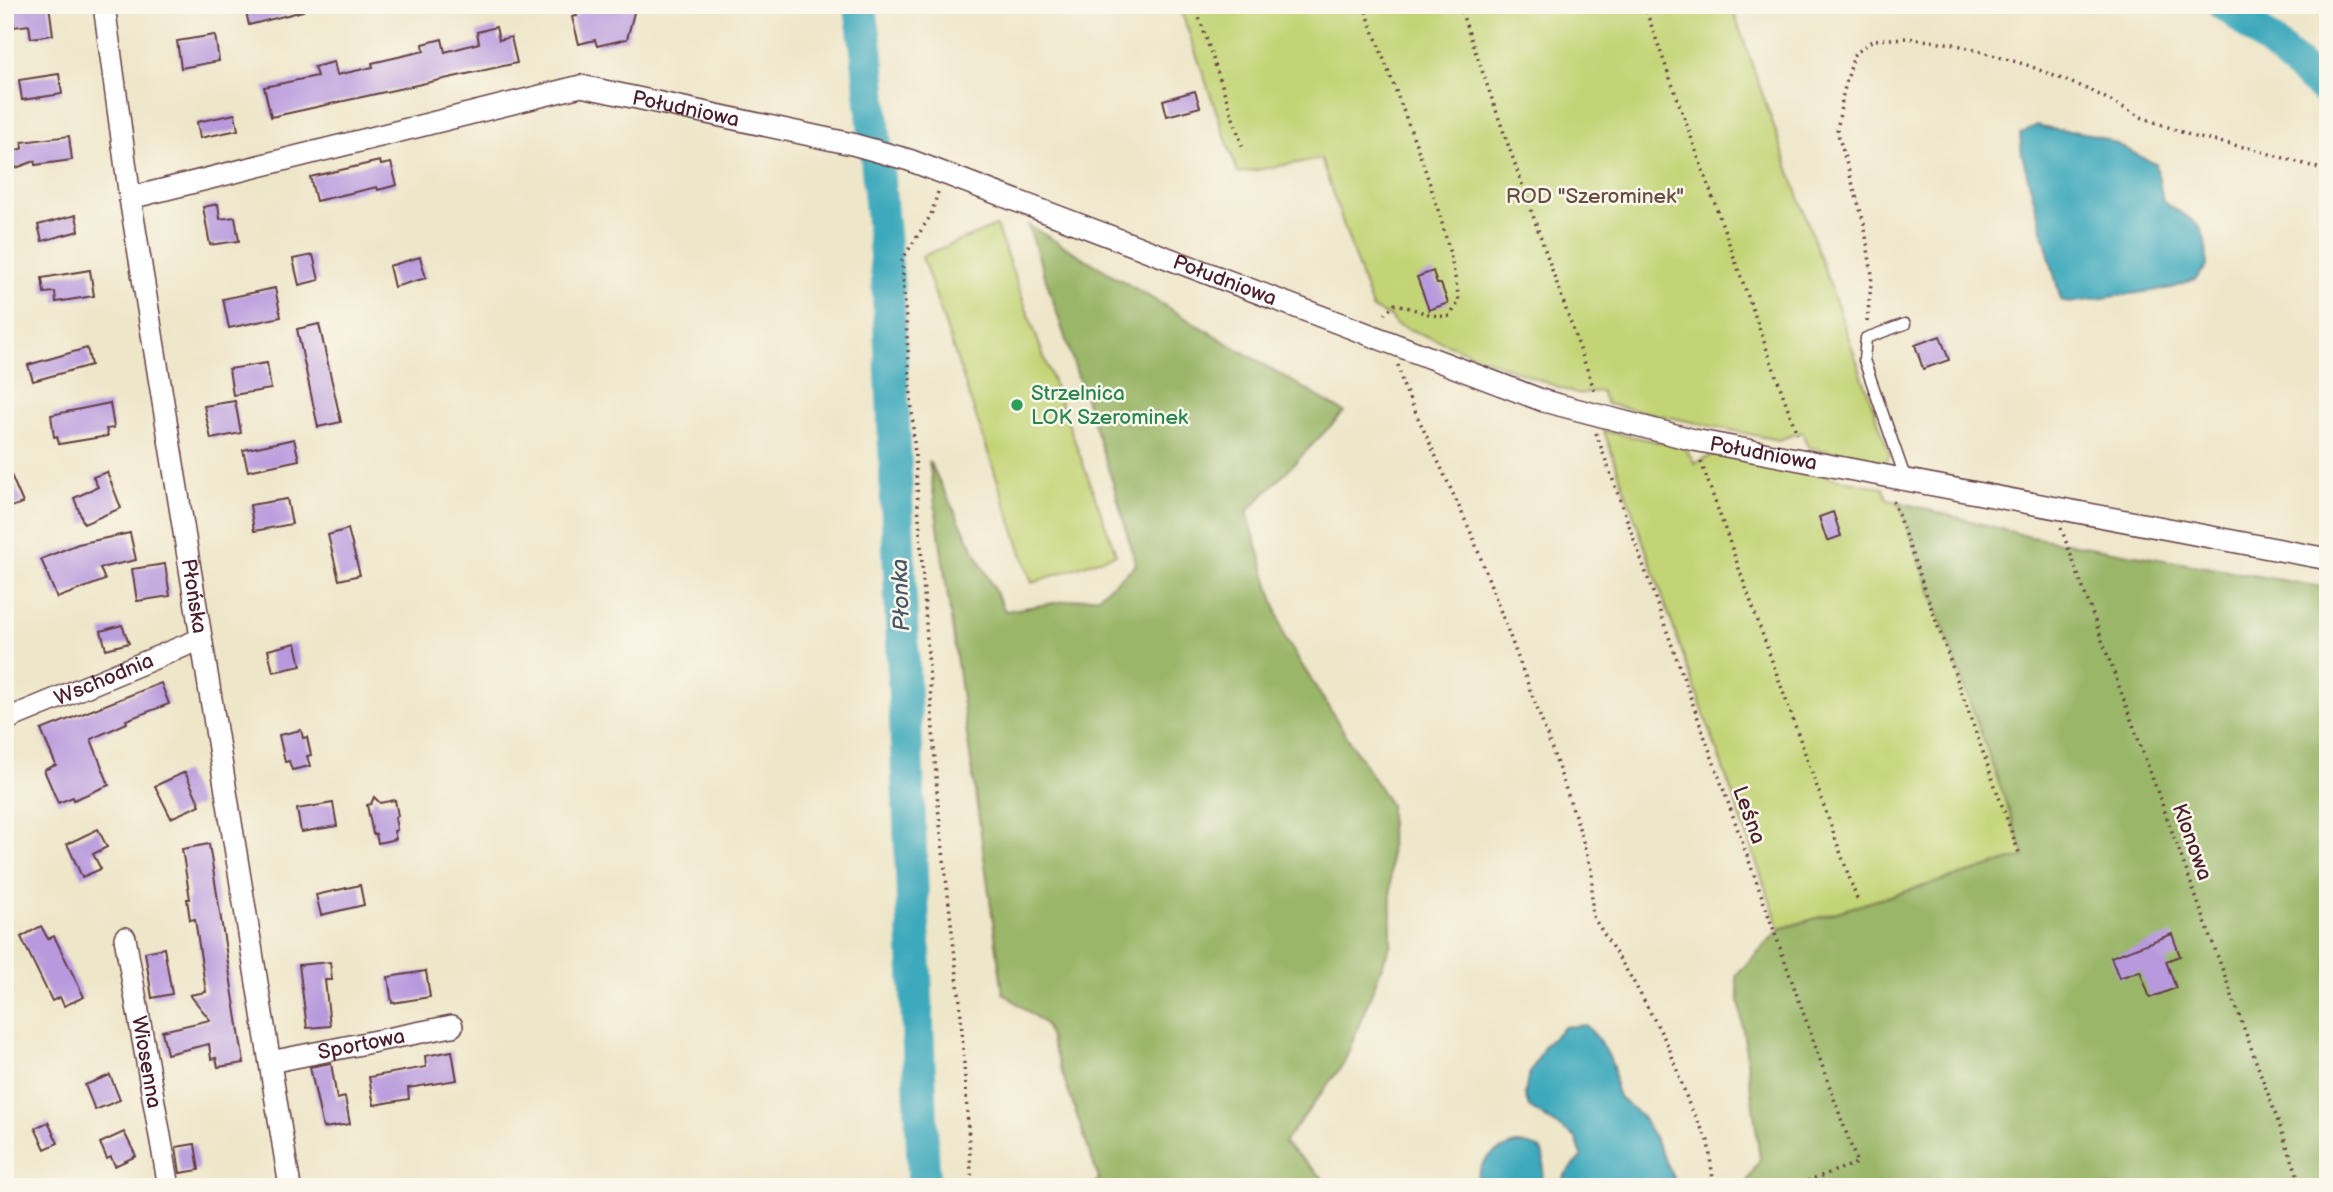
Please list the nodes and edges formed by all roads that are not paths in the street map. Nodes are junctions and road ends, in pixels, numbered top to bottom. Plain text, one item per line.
1 (104, 5) edge
2 (130, 198) junction
3 (1905, 324) dead end
4 (1906, 480) junction
5 (2328, 559) edge
6 (201, 639) junction
7 (5, 720) edge
8 (125, 938) dead end
9 (452, 1026) dead end
10 (270, 1062) junction
11 (169, 1187) edge
12 (290, 1187) edge

1 - 2 street, Płońska
2 - 4 street, Południowa
2 - 6 street, Płońska
3 - 4 lane
4 - 5 street, Południowa
6 - 7 street, Wschodnia
6 - 10 street, Płońska
8 - 11 street, Wiosenna
9 - 10 street, Sportowa
10 - 12 street, Płońska

